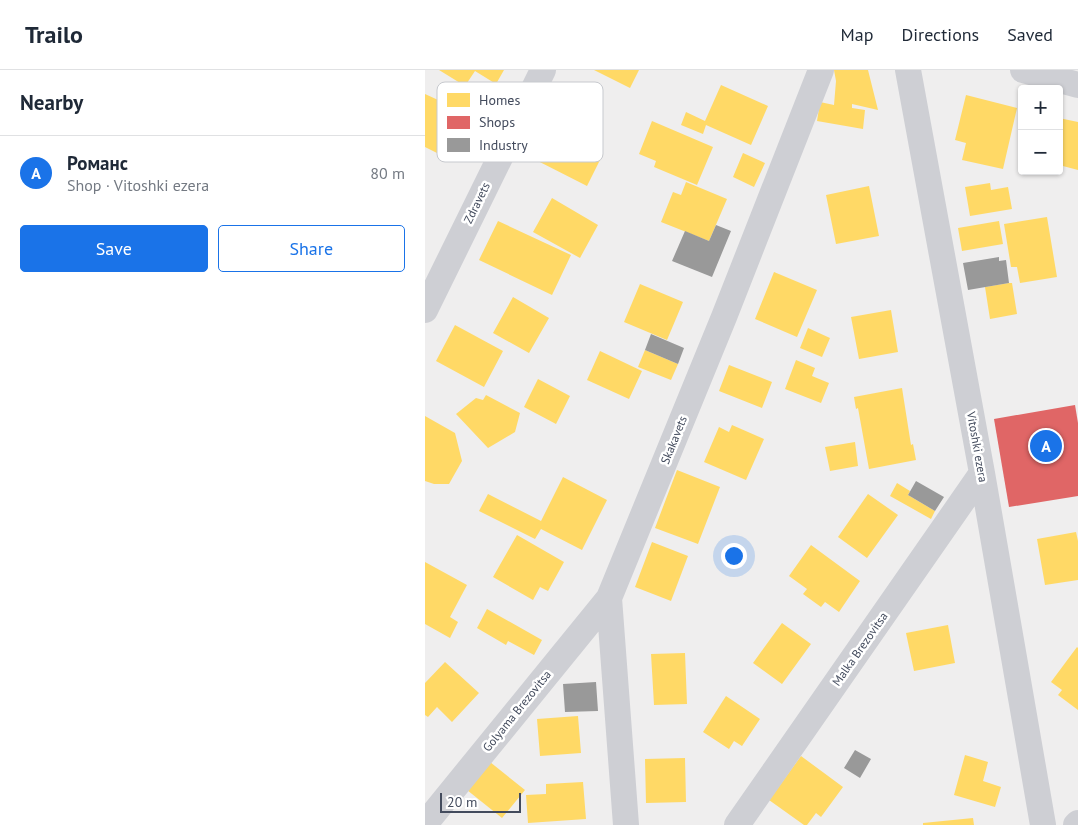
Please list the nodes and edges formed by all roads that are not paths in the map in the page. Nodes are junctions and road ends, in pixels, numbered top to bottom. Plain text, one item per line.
1 (543, 70) edge
2 (821, 70) edge
3 (908, 70) edge
4 (1023, 70) edge
5 (537, 82) edge
6 (1078, 84) edge
7 (498, 162) edge
8 (425, 310) edge
9 (982, 473) junction
10 (609, 598) junction
11 (425, 824) edge
12 (626, 825) edge
13 (737, 825) edge
14 (1043, 825) edge

1 - 5 street, Zdravets
2 - 10 street, Skakavets
3 - 9 street, Vitoshki ezera
4 - 6 street
7 - 8 street, Zdravets
9 - 13 street, Malka Brezovitsa
9 - 14 street, Vitoshki ezera
10 - 11 street, Golyama Brezovitsa
10 - 12 street, Skakavets

